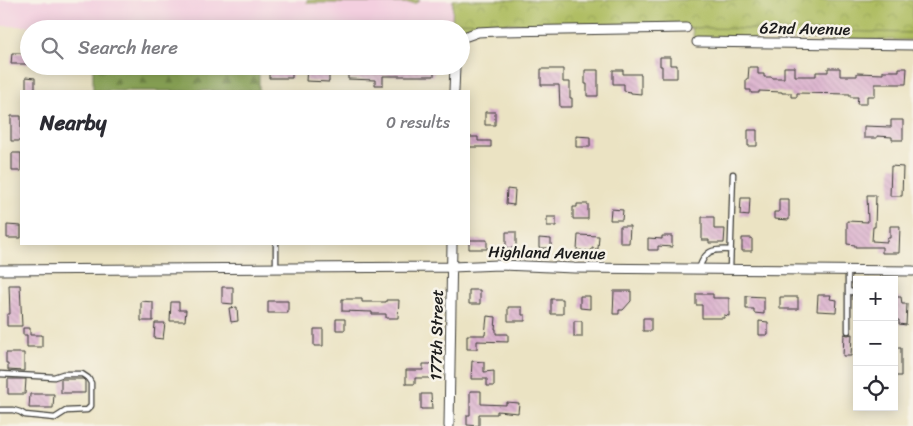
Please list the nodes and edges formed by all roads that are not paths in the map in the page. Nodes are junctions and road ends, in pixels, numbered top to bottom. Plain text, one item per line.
1 (686, 28) dead end
2 (470, 35) edge
3 (697, 42) dead end
4 (913, 44) edge
5 (455, 75) edge
6 (454, 90) edge
7 (733, 174) dead end
8 (276, 245) edge
9 (452, 245) edge
10 (731, 250) junction
11 (452, 267) junction
12 (276, 268) junction
13 (699, 269) junction
14 (730, 269) junction
15 (0, 270) edge
16 (848, 270) junction
17 (913, 271) edge
18 (870, 275) edge
19 (848, 291) junction
20 (853, 292) edge
21 (848, 331) dead end
22 (0, 374) edge
23 (0, 410) edge
24 (449, 426) edge

1 - 2 street
3 - 4 street, 62nd Avenue
5 - 6 street
7 - 10 lane
8 - 12 lane
9 - 11 street, 177th Street
10 - 13 lane
10 - 14 lane
11 - 12 street, Highland Avenue
11 - 13 street, Highland Avenue
11 - 24 street, 177th Street
12 - 15 street, Highland Avenue
13 - 14 street, Highland Avenue
14 - 16 street, Highland Avenue
16 - 18 street, Highland Avenue
16 - 19 lane
17 - 18 street, Highland Avenue
19 - 20 lane
19 - 21 lane
22 - 23 lane

